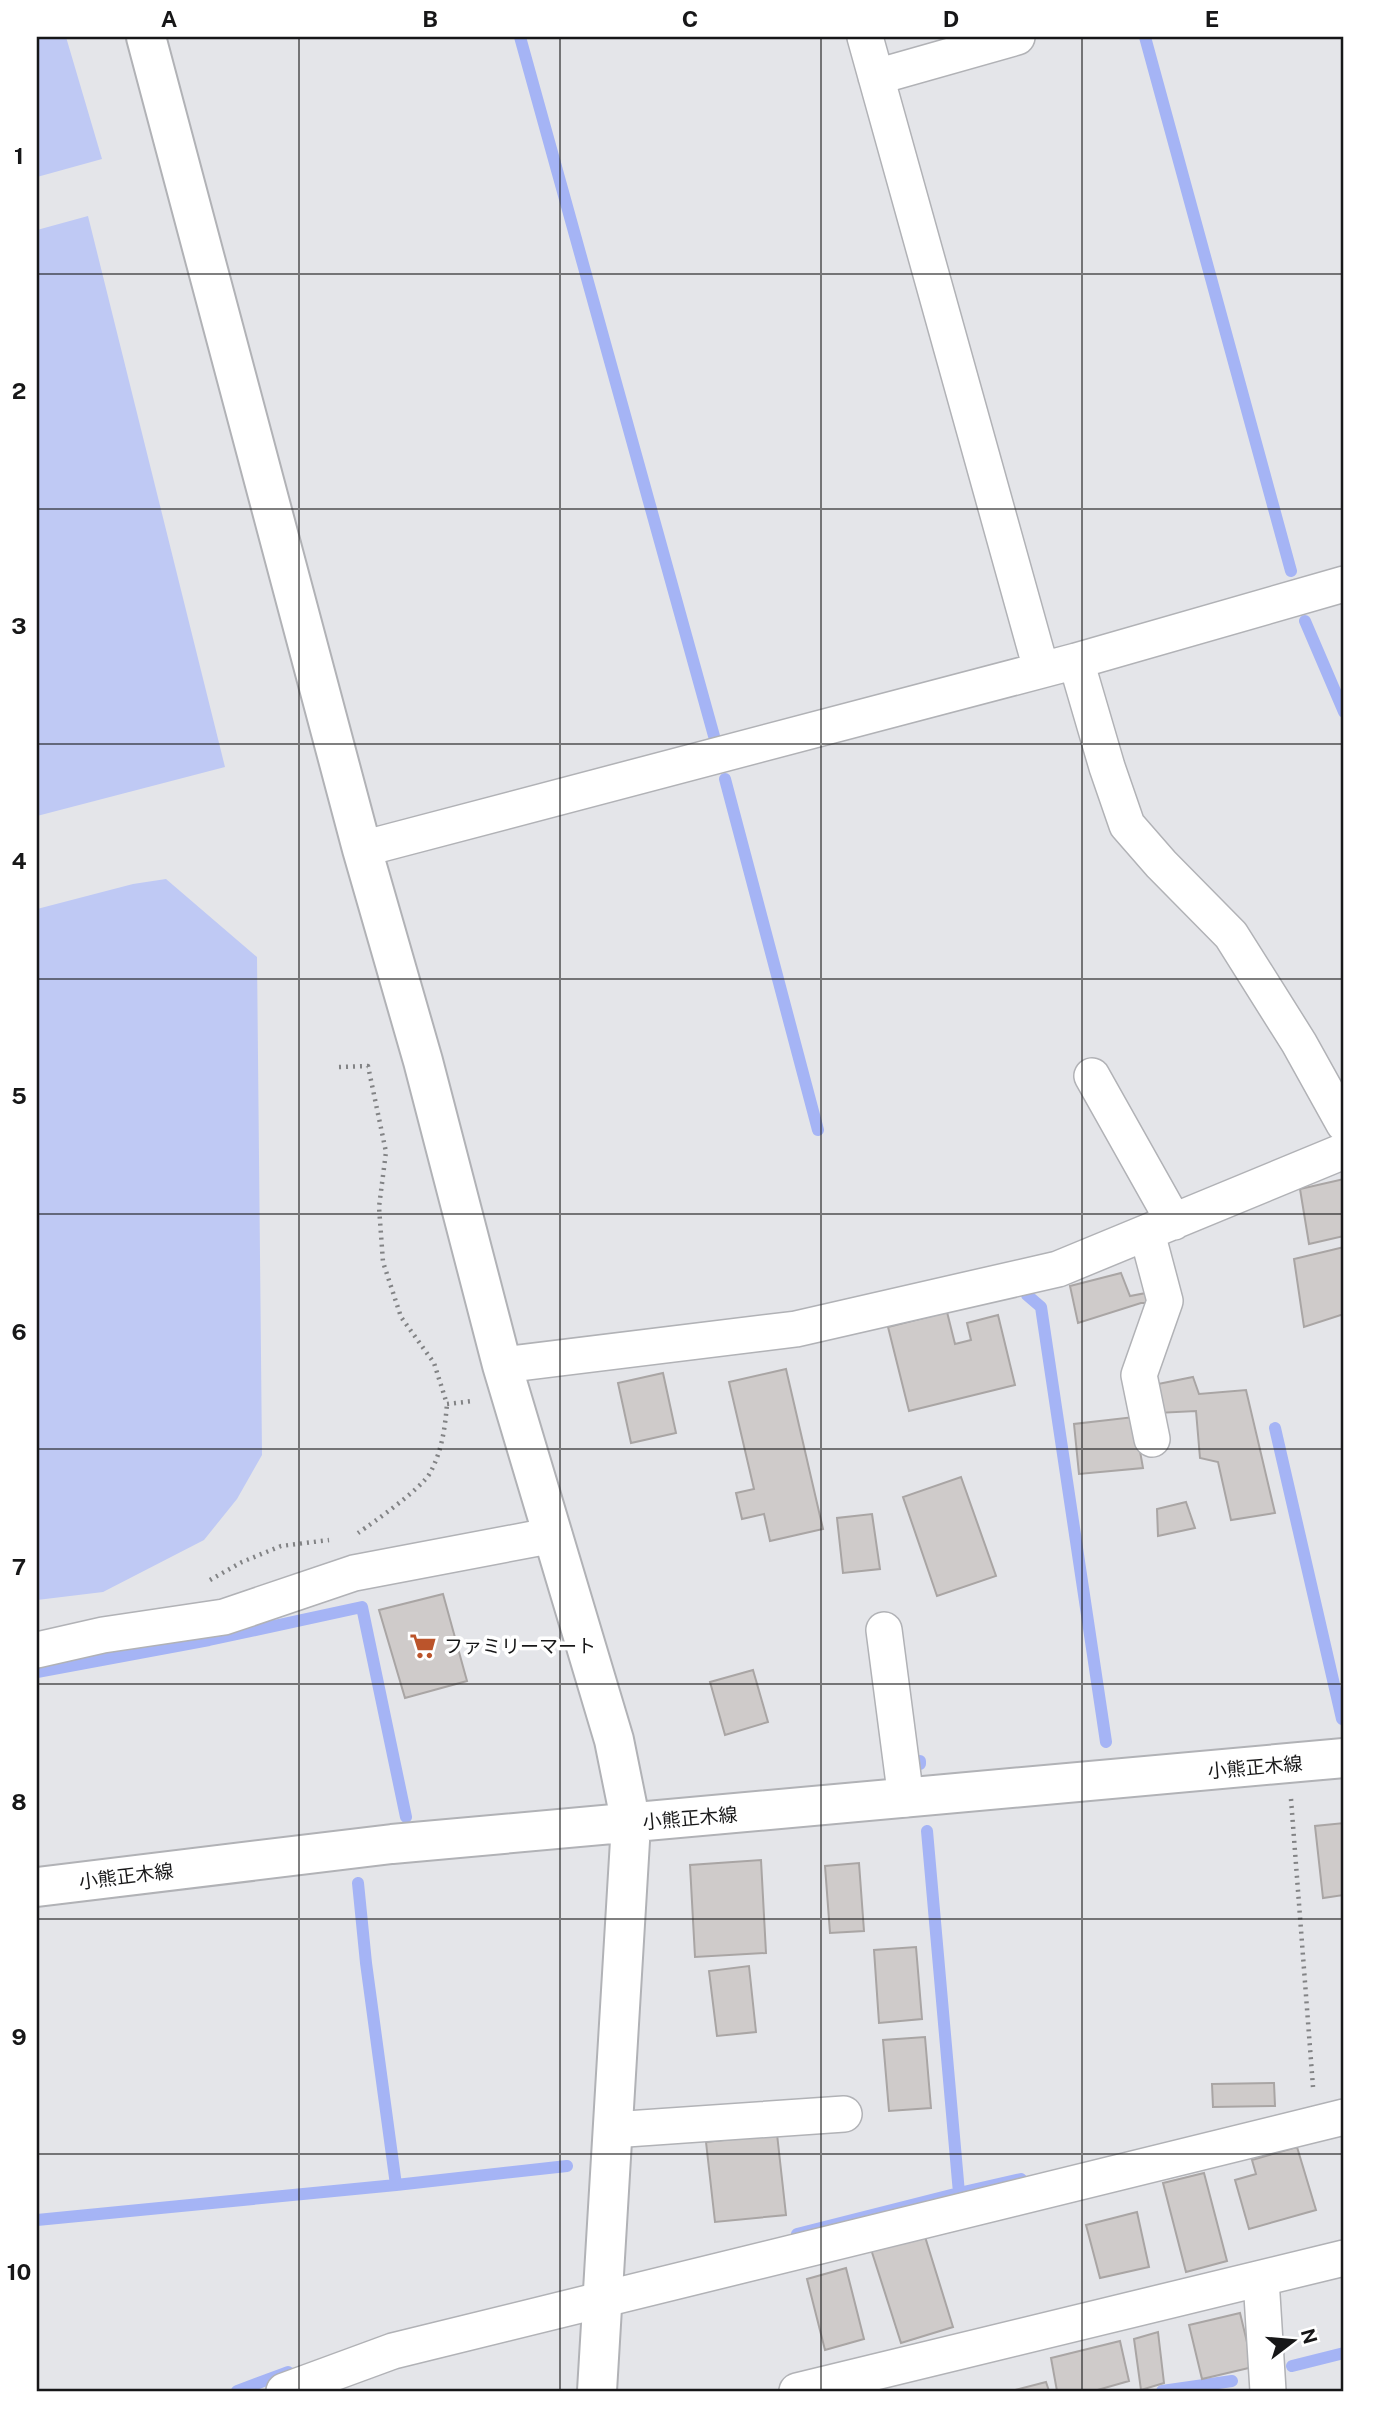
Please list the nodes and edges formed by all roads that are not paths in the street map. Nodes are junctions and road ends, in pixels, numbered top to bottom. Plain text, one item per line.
1 (146, 37) edge
2 (865, 37) edge
3 (1017, 37) edge
4 (876, 77) junction
5 (1344, 584) edge
6 (1076, 661) junction
7 (1041, 669) junction
8 (362, 849) junction
9 (1092, 1076) dead end
10 (1344, 1124) edge
11 (1344, 1151) edge
12 (1161, 1227) junction
13 (502, 1365) junction
14 (1152, 1439) dead end
15 (554, 1535) junction
16 (884, 1630) dead end
17 (37, 1650) edge
18 (1344, 1758) edge
19 (906, 1799) junction
20 (631, 1824) junction
21 (37, 1887) edge
22 (844, 2114) dead end
23 (1330, 2120) edge
24 (612, 2130) junction
25 (1344, 2258) edge
26 (1261, 2279) junction
27 (601, 2299) junction
28 (284, 2391) edge
29 (597, 2391) edge
30 (797, 2391) edge
31 (1268, 2391) edge

1 - 8 street
2 - 4 street
3 - 4 street
4 - 7 street
5 - 6 street
6 - 7 street
6 - 10 street
7 - 8 street
8 - 13 street
9 - 12 street
11 - 12 street
12 - 13 street
12 - 14 street
13 - 15 street
15 - 17 street
15 - 20 street
16 - 19 street
18 - 19 street, 小熊正木線
19 - 20 street, 小熊正木線
20 - 21 street, 小熊正木線
20 - 24 street
22 - 24 street
23 - 27 street
24 - 27 street
25 - 26 street
26 - 30 street
26 - 31 street
27 - 28 street
27 - 29 street

